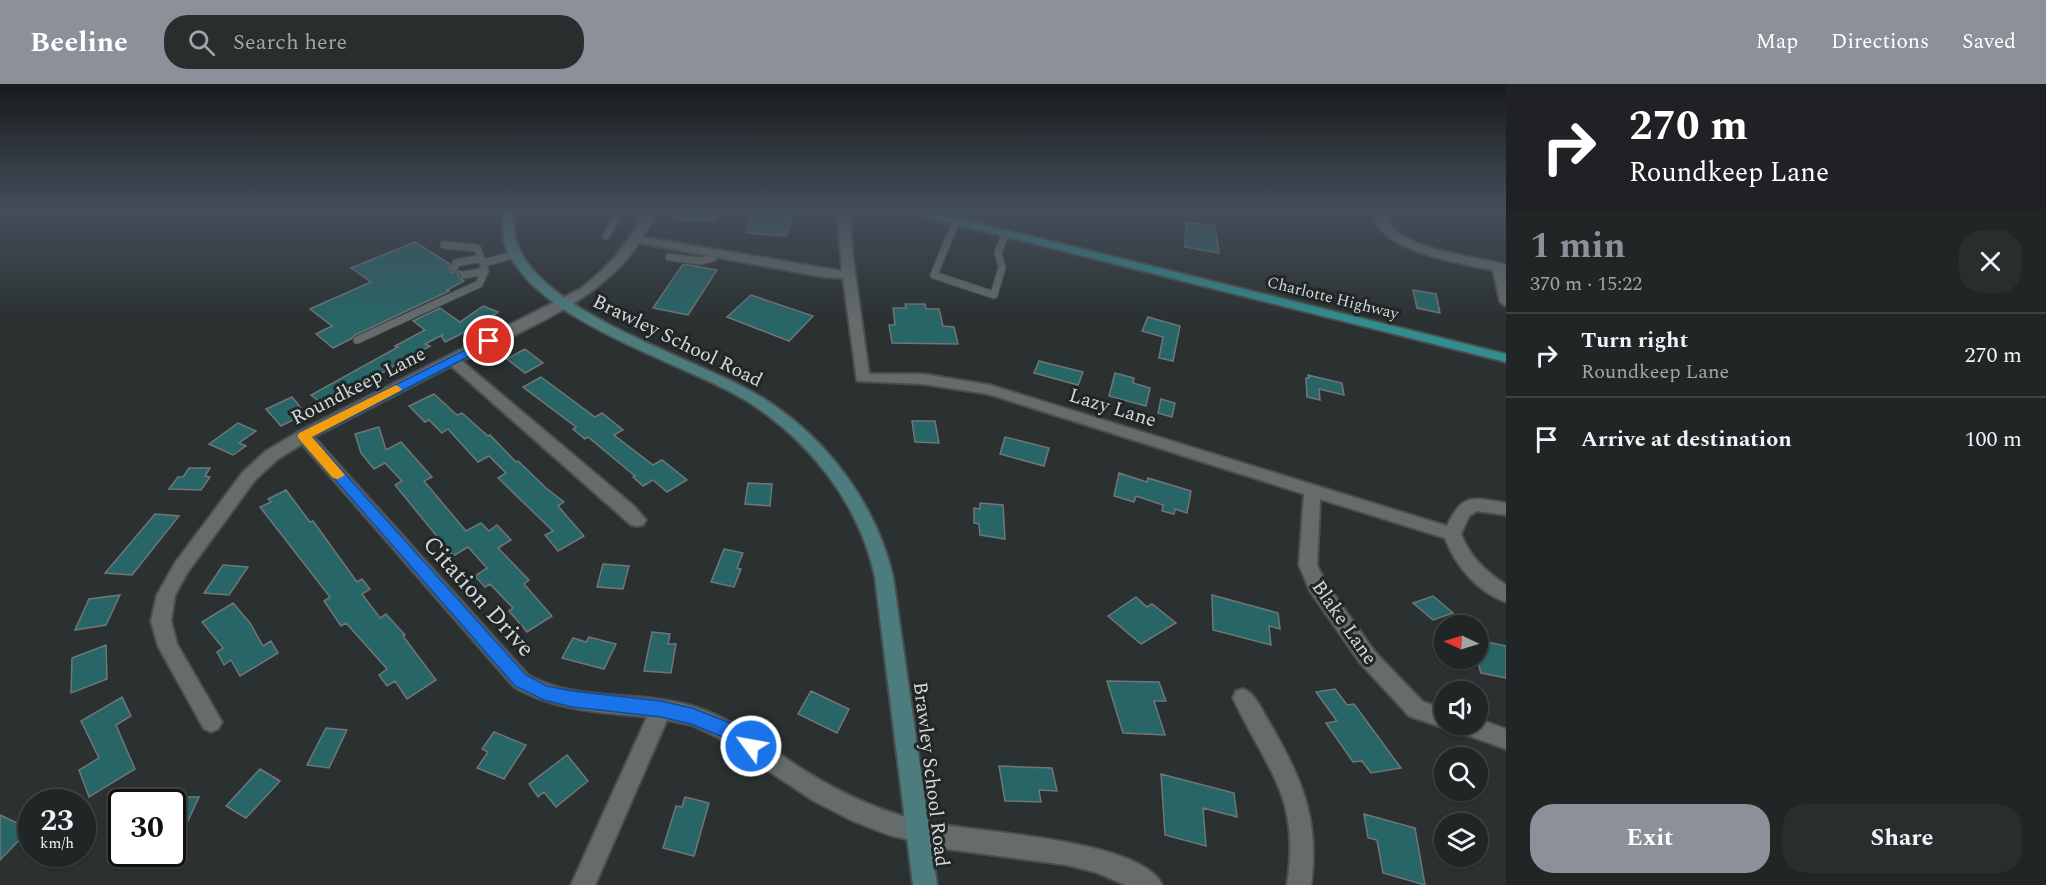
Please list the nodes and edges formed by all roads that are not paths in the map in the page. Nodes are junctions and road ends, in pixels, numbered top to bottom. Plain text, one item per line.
1 (459, 246) edge
2 (514, 246) edge
3 (632, 246) edge
4 (679, 246) edge
5 (847, 246) edge
6 (946, 246) edge
7 (1000, 246) edge
8 (1055, 246) edge
9 (1417, 246) edge
10 (716, 253) junction
11 (517, 254) junction
12 (669, 256) dead end
13 (483, 264) junction
14 (454, 268) dead end
15 (1503, 268) edge
16 (464, 275) dead end
17 (850, 275) junction
18 (1506, 302) edge
19 (563, 304) junction
20 (357, 340) dead end
21 (1506, 358) edge
22 (453, 360) junction
23 (304, 436) junction
24 (1312, 491) junction
25 (1506, 509) edge
26 (637, 520) dead end
27 (1452, 534) junction
28 (1506, 594) edge
29 (1243, 698) dead end
30 (661, 709) junction
31 (1434, 715) edge
32 (211, 722) dead end
33 (1488, 733) edge
34 (1506, 739) edge
35 (919, 832) junction
36 (583, 885) edge
37 (925, 885) edge
38 (1150, 885) edge
39 (1299, 885) edge

1 - 13 lane
2 - 11 main road, Brawley School Road
3 - 19 street, Roundkeep Lane
4 - 10 street
5 - 17 street
6 - 7 lane
8 - 21 main road, Charlotte Highway
9 - 15 street
10 - 12 lane
10 - 17 street
11 - 13 lane
11 - 19 main road, Brawley School Road
13 - 14 lane
13 - 16 lane
13 - 20 lane
15 - 18 street
17 - 24 street, Lazy Lane
19 - 22 street, Roundkeep Lane
19 - 35 main road, Brawley School Road
22 - 23 street, Roundkeep Lane
22 - 26 street
23 - 30 street, Citation Drive
23 - 32 street, Roundkeep Lane
24 - 27 street, Lazy Lane
24 - 31 street, Blake Lane
25 - 27 street
27 - 28 street
29 - 39 street
30 - 35 street, Citation Drive
30 - 36 street
33 - 34 street
35 - 37 main road, Brawley School Road
35 - 38 street, Citation Drive

